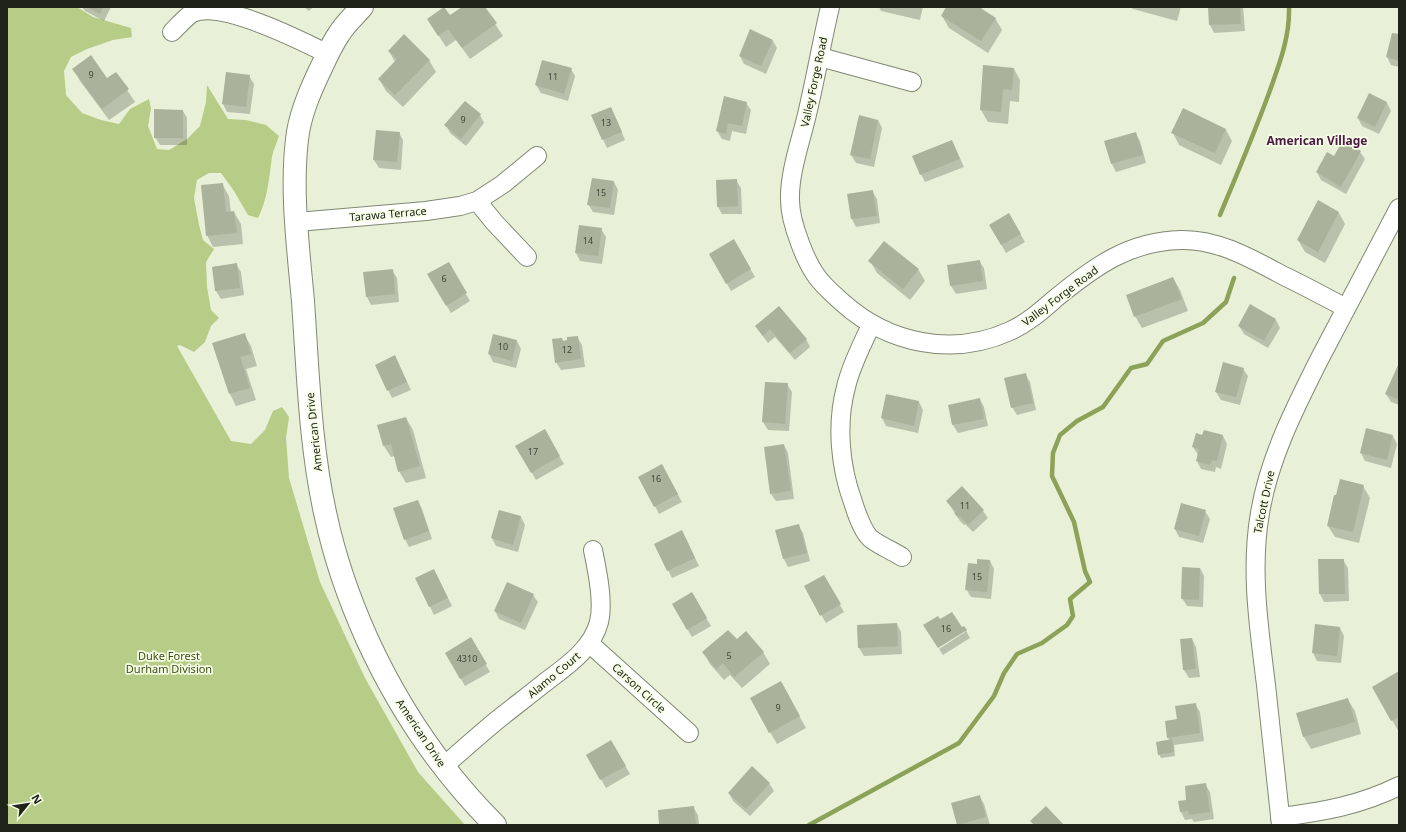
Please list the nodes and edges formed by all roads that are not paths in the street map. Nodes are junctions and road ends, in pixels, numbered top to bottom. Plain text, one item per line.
1 (362, 7) edge
2 (830, 7) edge
3 (172, 32) dead end
4 (328, 54) junction
5 (820, 57) junction
6 (912, 82) dead end
7 (537, 156) dead end
8 (477, 201) junction
9 (1399, 208) edge
10 (297, 222) junction
11 (527, 257) dead end
12 (1346, 308) junction
13 (872, 325) junction
14 (593, 550) dead end
15 (902, 557) dead end
16 (589, 643) junction
17 (689, 733) dead end
18 (443, 767) junction
19 (1399, 786) edge
20 (1280, 821) edge
21 (495, 825) edge

1 - 4 street, American Drive
2 - 5 street, Valley Forge Road
3 - 4 street
4 - 10 street, American Drive
5 - 6 street
5 - 13 street, Valley Forge Road
7 - 8 street, Tarawa Terrace
8 - 10 street, Tarawa Terrace
8 - 11 street
9 - 12 street, Talcott Drive
10 - 18 street, American Drive
12 - 13 street, Valley Forge Road
12 - 20 street, Talcott Drive
13 - 15 street
14 - 16 street, Alamo Court
16 - 17 street, Carson Circle
16 - 18 street, Alamo Court
18 - 21 street, American Drive
19 - 20 street

